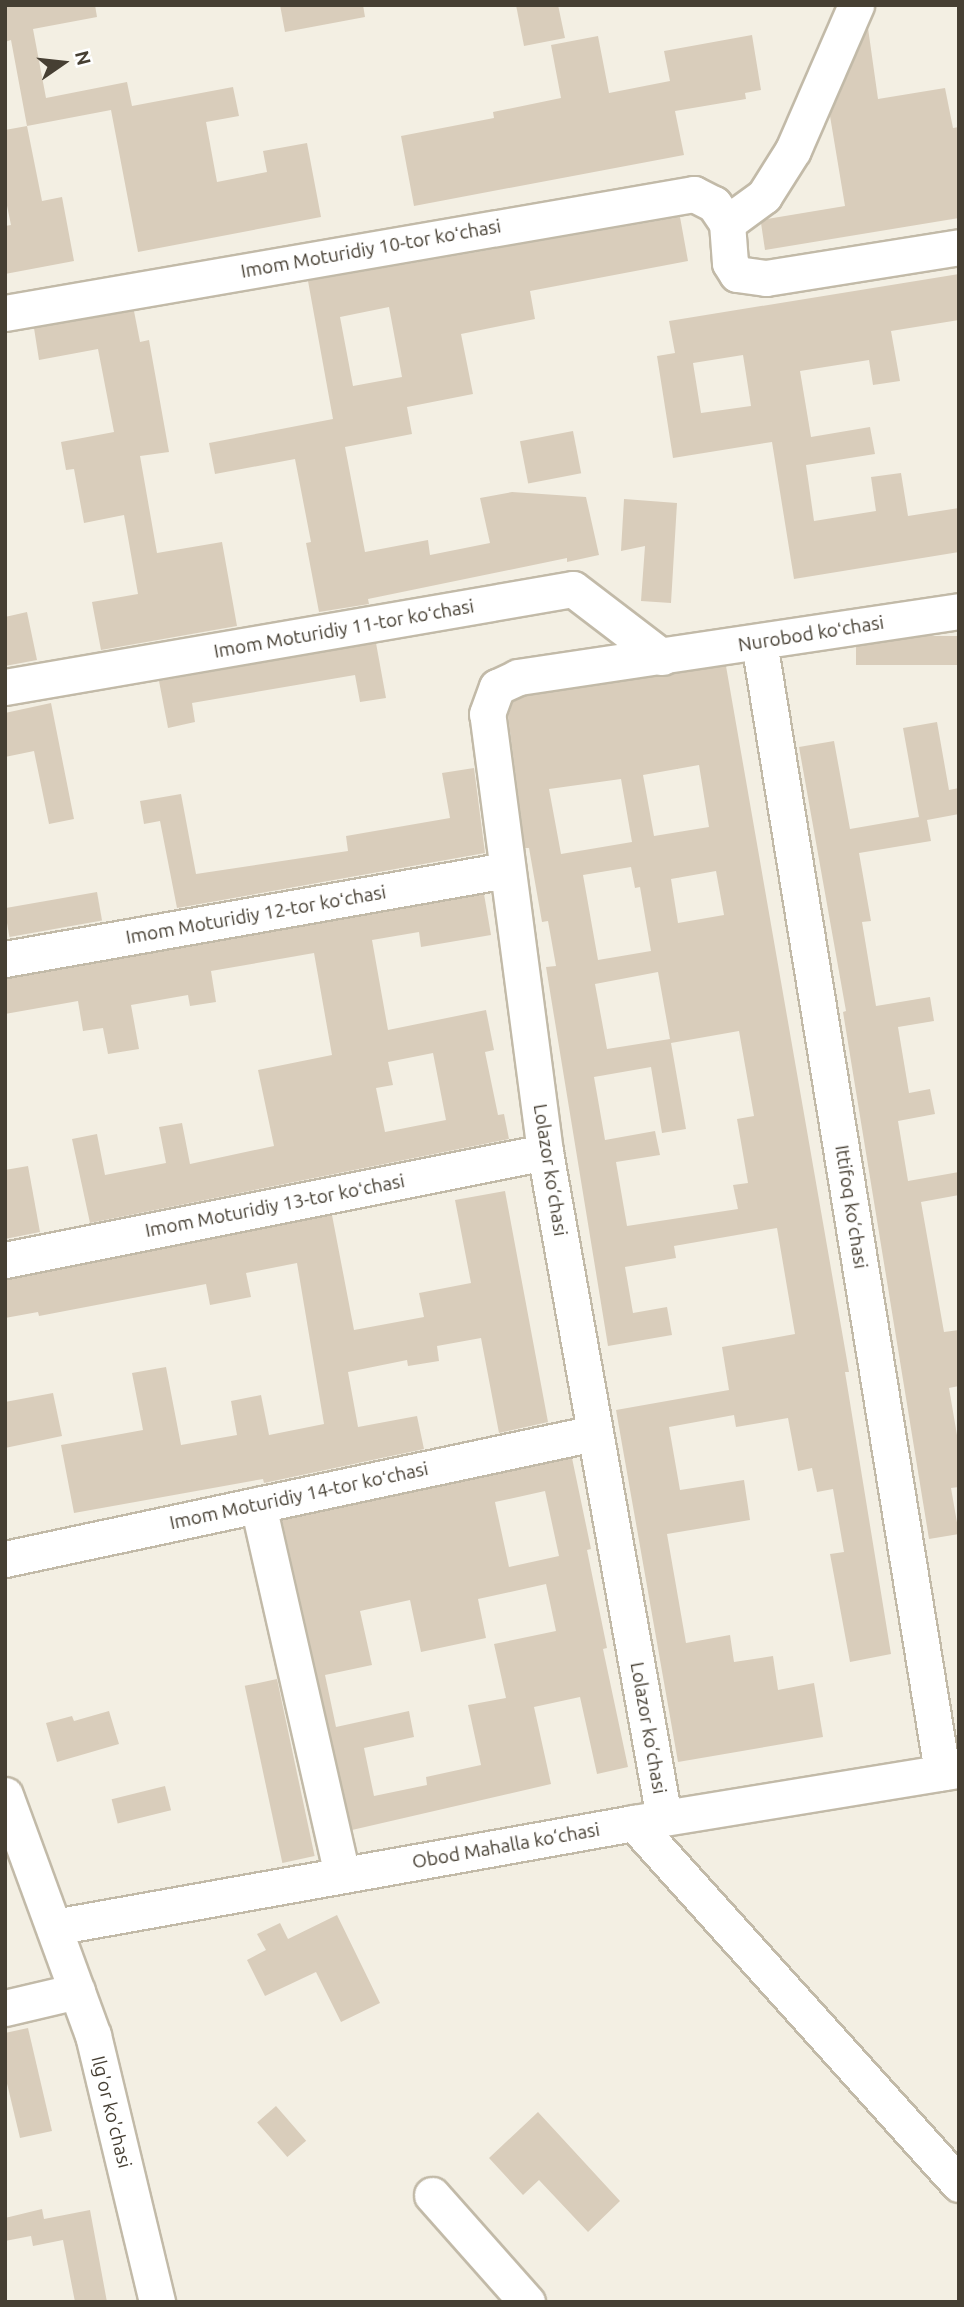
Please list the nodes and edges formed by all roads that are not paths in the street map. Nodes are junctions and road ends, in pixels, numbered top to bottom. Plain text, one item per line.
1 (856, 5) edge
2 (727, 223) junction
3 (959, 247) edge
4 (5, 313) edge
5 (959, 611) edge
6 (759, 642) junction
7 (662, 657) junction
8 (5, 687) edge
9 (506, 870) junction
10 (5, 959) edge
11 (545, 1152) junction
12 (5, 1260) edge
13 (594, 1433) junction
14 (258, 1505) junction
15 (5, 1559) edge
16 (951, 1771) edge
17 (5, 1794) edge
18 (649, 1820) junction
19 (342, 1875) junction
20 (54, 1927) junction
21 (77, 1991) junction
22 (5, 2008) edge
23 (959, 2185) edge
24 (432, 2194) dead end
25 (157, 2302) edge
26 (527, 2302) edge

1 - 2 street
2 - 3 street
2 - 4 street, Imom Moturidiy 10-tor koʻchasi
5 - 6 street, Nurobod koʻchasi
6 - 7 street, Nurobod koʻchasi
6 - 16 street, Ittifoq ko‘chasi
7 - 8 street, Imom Moturidiy 11-tor koʻchasi
7 - 9 street, Lolazor ko‘chasi
9 - 10 street, Imom Moturidiy 12-tor koʻchasi
9 - 11 street, Lolazor ko‘chasi
11 - 12 street, Imom Moturidiy 13-tor koʻchasi
11 - 13 street, Lolazor ko‘chasi
13 - 14 street, Imom Moturidiy 14-tor koʻchasi
13 - 18 street, Lolazor ko‘chasi
14 - 15 street, Imom Moturidiy 14-tor koʻchasi
14 - 19 street
16 - 18 street, Obod Mahalla ko‘chasi
17 - 20 street, Ilg'or ko'chasi
18 - 19 street, Obod Mahalla ko‘chasi
18 - 23 street
19 - 20 street, Obod Mahalla ko‘chasi
20 - 21 street, Ilg'or ko'chasi
21 - 22 street
21 - 25 street, Ilg'or ko'chasi
24 - 26 street

